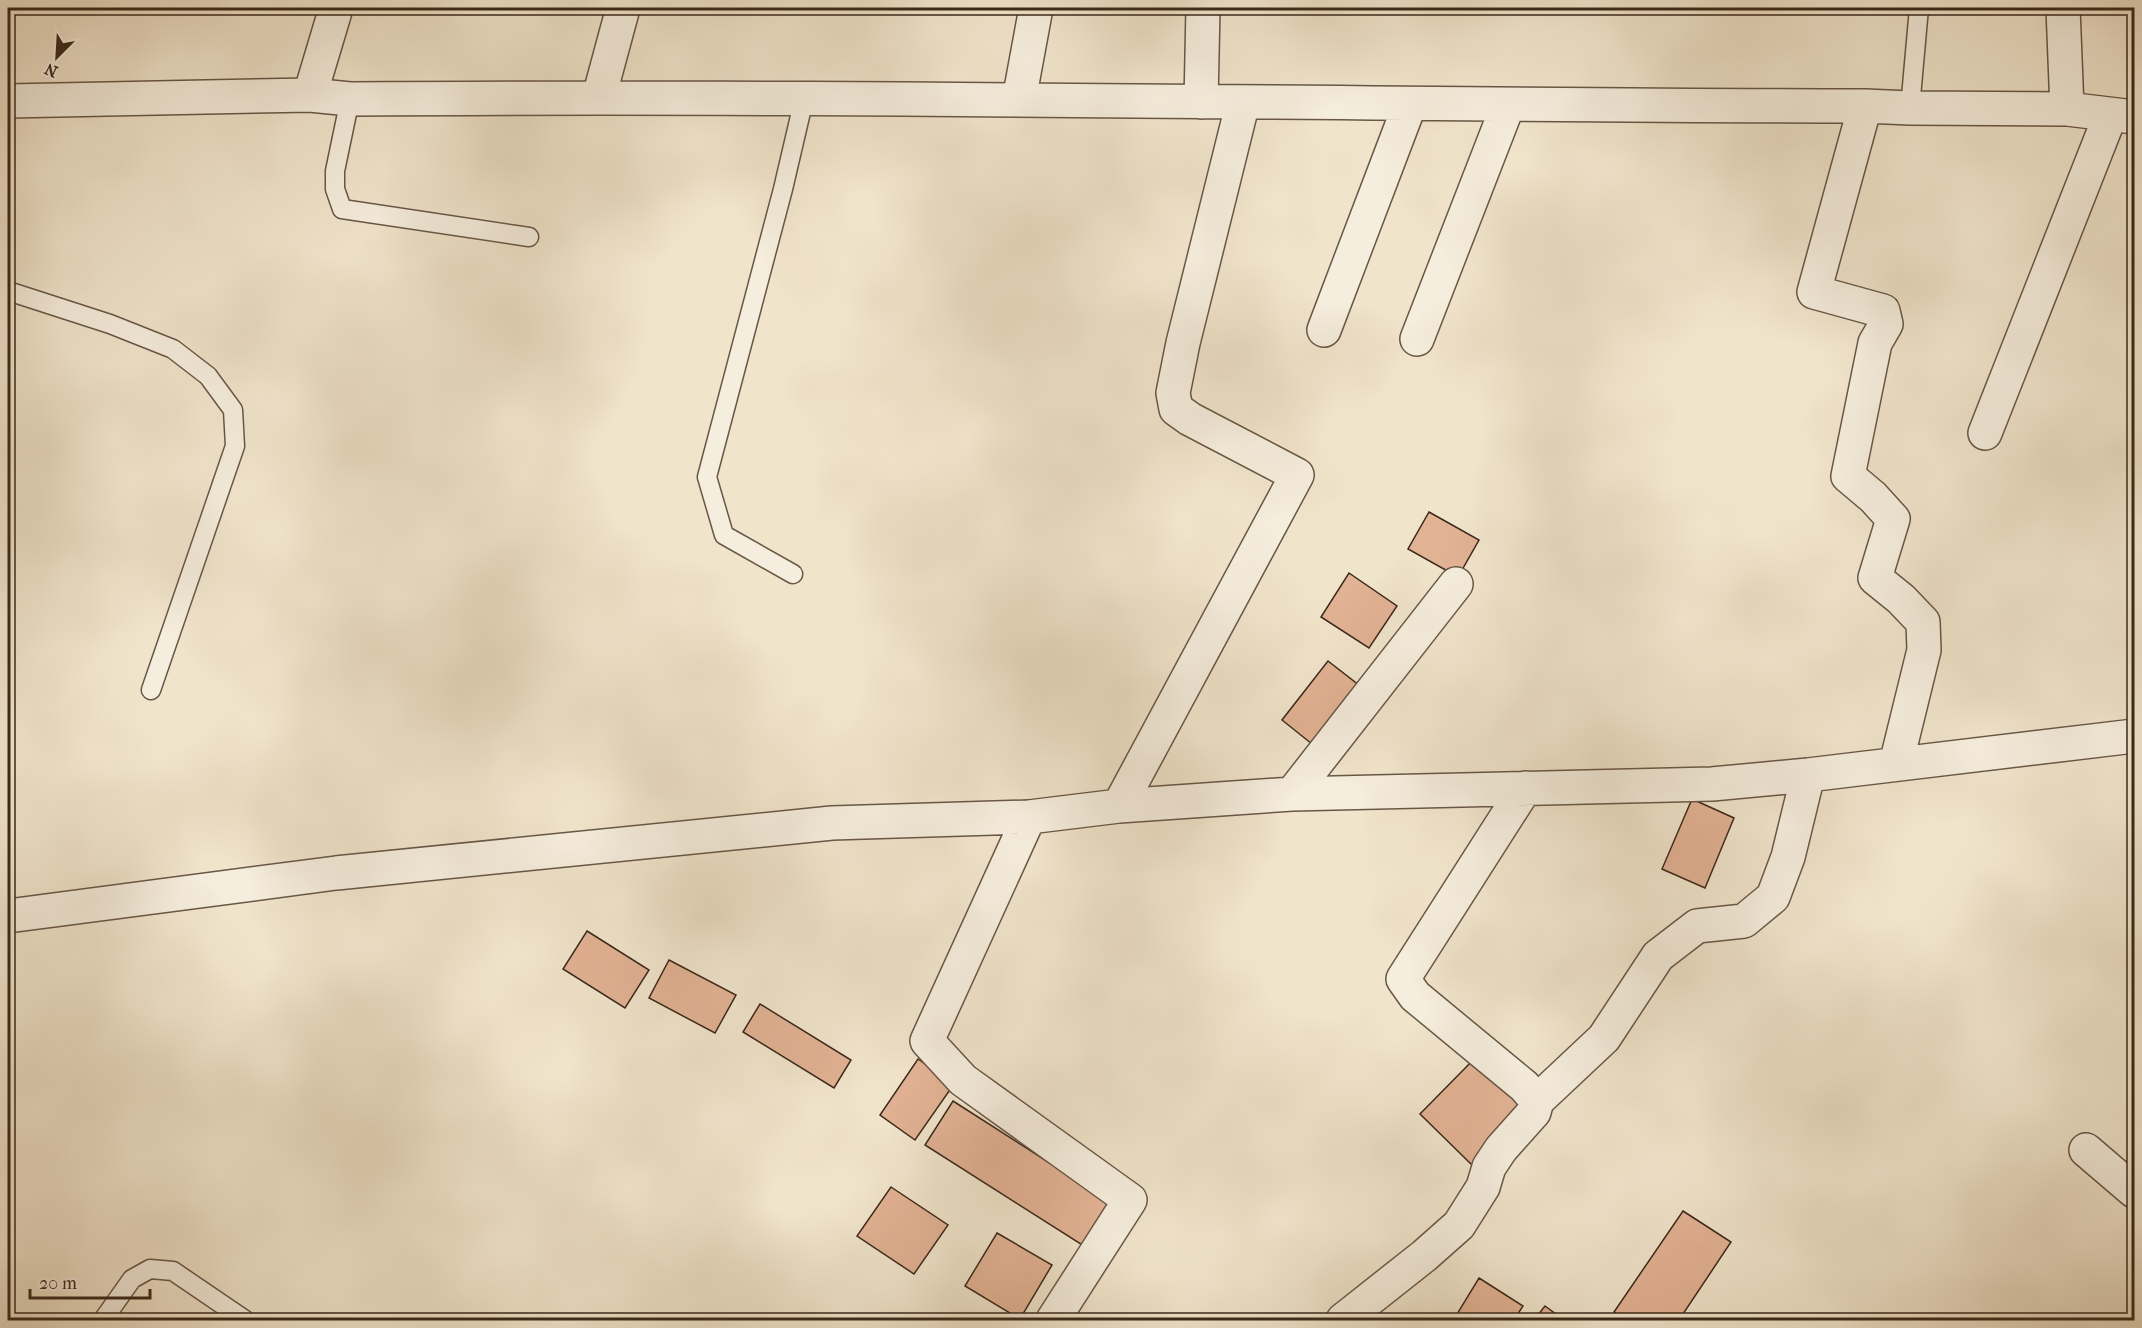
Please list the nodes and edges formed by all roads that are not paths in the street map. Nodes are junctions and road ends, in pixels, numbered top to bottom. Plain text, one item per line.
1 (336, 8) edge
2 (623, 8) edge
3 (1036, 8) edge
4 (1203, 8) edge
5 (1919, 8) edge
6 (2063, 8) edge
7 (310, 94) junction
8 (599, 97) junction
9 (350, 99) junction
10 (804, 99) junction
11 (1019, 100) junction
12 (8, 101) edge
13 (1201, 102) junction
14 (1243, 102) junction
15 (1410, 104) junction
16 (1508, 105) junction
17 (1865, 106) junction
18 (1910, 108) junction
19 (2067, 109) junction
20 (2122, 116) edge
21 (529, 237) dead end
22 (8, 291) edge
23 (1324, 330) dead end
24 (1417, 339) dead end
25 (1985, 433) dead end
26 (793, 574) dead end
27 (1456, 584) dead end
28 (151, 690) dead end
29 (2134, 736) edge
30 (1896, 764) junction
31 (1808, 774) junction
32 (1525, 788) junction
33 (1292, 794) junction
34 (1119, 806) junction
35 (1029, 817) junction
36 (8, 916) edge
37 (1537, 1101) junction
38 (2086, 1150) dead end
39 (2134, 1191) edge
40 (103, 1320) edge
41 (245, 1320) edge
42 (1053, 1320) edge
43 (1343, 1320) edge

1 - 7 street
2 - 8 street
3 - 11 street
4 - 13 street
5 - 18 lane
6 - 19 street
7 - 9 street
7 - 12 street
8 - 9 street
8 - 10 street
9 - 21 lane
10 - 11 street
10 - 26 lane
11 - 13 street
13 - 14 street
14 - 15 street
14 - 34 street
15 - 16 street
15 - 23 street
16 - 17 street
16 - 24 street
17 - 18 street
17 - 30 street
18 - 19 street
19 - 20 street
20 - 25 street
22 - 28 lane
27 - 33 street
29 - 30 street
30 - 31 street
31 - 32 street
31 - 37 street
32 - 33 street
32 - 37 street
33 - 34 street
34 - 35 street
35 - 36 street
35 - 42 street
37 - 43 street
38 - 39 street
40 - 41 lane

